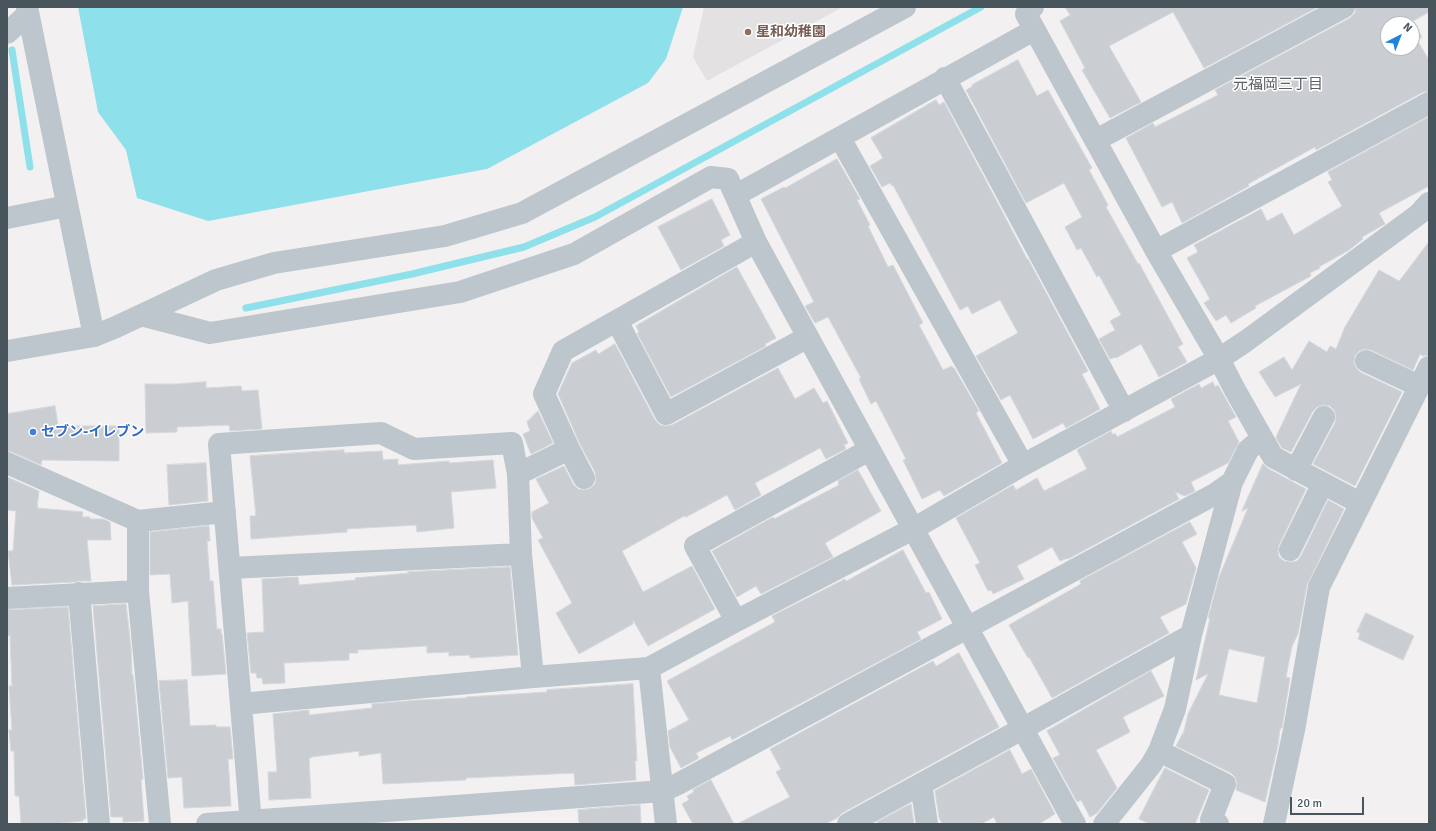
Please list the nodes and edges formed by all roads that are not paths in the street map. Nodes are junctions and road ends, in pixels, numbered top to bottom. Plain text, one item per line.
1 (905, 7) edge
2 (1033, 7) edge
3 (1344, 7) edge
4 (21, 12) edge
5 (1034, 30) junction
6 (7, 33) edge
7 (946, 78) junction
8 (1429, 103) edge
9 (840, 138) junction
10 (1096, 140) junction
11 (736, 195) junction
12 (1429, 203) edge
13 (67, 206) junction
14 (7, 218) edge
15 (756, 242) junction
16 (1156, 251) junction
17 (141, 315) junction
18 (617, 321) junction
19 (94, 336) junction
20 (808, 337) junction
21 (7, 351) edge
22 (1219, 359) junction
23 (1366, 361) dead end
24 (1429, 366) edge
25 (1419, 386) junction
26 (1124, 411) junction
27 (1324, 417) dead end
28 (1262, 438) junction
29 (569, 449) junction
30 (869, 450) junction
31 (7, 463) edge
32 (1023, 465) junction
33 (1296, 470) junction
34 (518, 474) junction
35 (584, 478) dead end
36 (1232, 482) junction
37 (1323, 484) junction
38 (1360, 503) junction
39 (225, 512) junction
40 (138, 521) junction
41 (913, 529) junction
42 (1290, 550) dead end
43 (521, 554) junction
44 (230, 568) junction
45 (138, 592) junction
46 (79, 594) junction
47 (7, 598) edge
48 (736, 621) junction
49 (968, 628) junction
50 (1191, 635) junction
51 (649, 668) junction
52 (533, 677) junction
53 (241, 704) junction
54 (1022, 730) junction
55 (1160, 751) junction
56 (921, 784) junction
57 (663, 791) junction
58 (251, 822) edge
59 (99, 824) edge
60 (160, 824) edge
61 (207, 824) edge
62 (666, 824) edge
63 (848, 824) edge
64 (927, 824) edge
65 (1075, 824) edge
66 (1104, 824) edge
67 (1218, 824) edge
68 (1274, 824) edge

1 - 17 street
2 - 5 street
3 - 10 street
4 - 6 street
4 - 13 street
5 - 7 street
5 - 10 street
7 - 9 street
7 - 26 street
8 - 16 street
9 - 11 street
9 - 32 street
10 - 16 street
11 - 15 street
11 - 17 street
12 - 22 street
13 - 14 street
13 - 19 street
15 - 18 street
15 - 20 street
16 - 22 street
17 - 19 street
18 - 20 street
18 - 29 street
19 - 21 street
20 - 30 street
22 - 26 street
22 - 28 street
23 - 25 street
24 - 25 street
25 - 38 street
26 - 32 street
27 - 33 street
28 - 33 street
28 - 36 street
29 - 34 street
29 - 35 street
30 - 41 street
30 - 48 street
31 - 40 street
32 - 41 street
33 - 37 street
34 - 39 street
34 - 43 street
36 - 49 street
36 - 50 street
37 - 38 street
37 - 42 street
38 - 68 street
39 - 40 street
39 - 44 street
40 - 45 street
41 - 48 street
41 - 49 street
43 - 44 street
43 - 52 street
44 - 53 street
45 - 46 street
45 - 60 street
46 - 47 street
46 - 59 street
48 - 51 street
49 - 54 street
49 - 57 street
50 - 54 street
50 - 55 street
51 - 52 street
51 - 57 street
52 - 53 street
53 - 58 street
54 - 56 street
54 - 65 street
55 - 66 street
55 - 67 street
56 - 63 street
56 - 64 street
57 - 58 street
57 - 62 street
58 - 61 street

